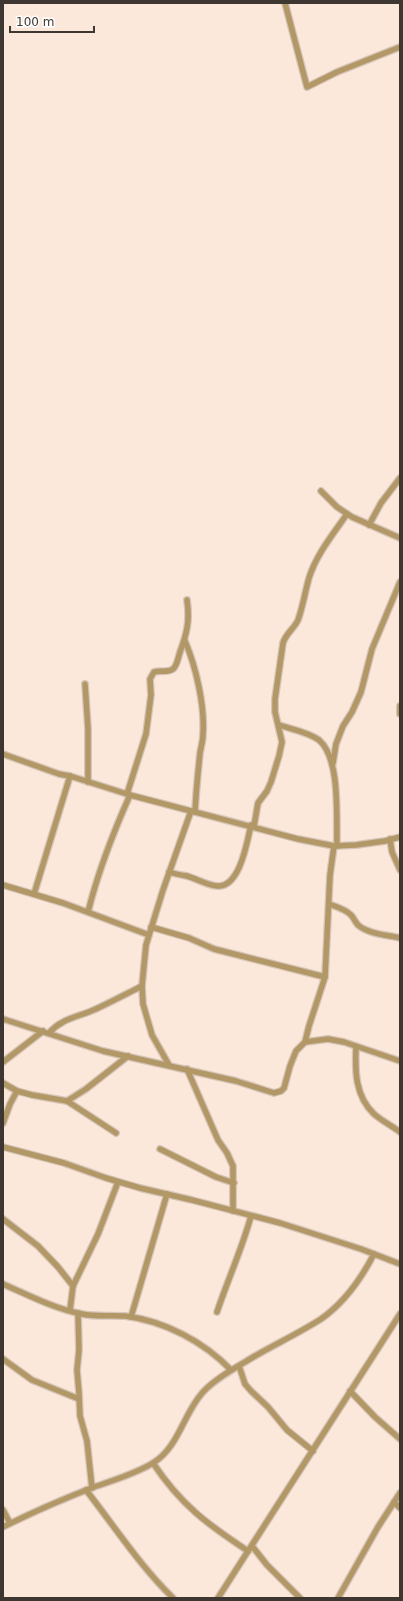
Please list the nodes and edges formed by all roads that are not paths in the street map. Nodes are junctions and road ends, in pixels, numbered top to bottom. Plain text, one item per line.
1 (285, 3) edge
2 (400, 48) edge
3 (400, 478) edge
4 (320, 491) dead end
5 (347, 514) junction
6 (369, 525) junction
7 (400, 538) edge
8 (400, 582) edge
9 (187, 600) dead end
10 (185, 641) junction
11 (85, 684) dead end
12 (400, 706) edge
13 (400, 714) edge
14 (279, 725) junction
15 (3, 754) edge
16 (333, 763) junction
17 (70, 776) junction
18 (88, 782) junction
19 (129, 795) junction
20 (193, 811) junction
21 (252, 826) junction
22 (400, 837) edge
23 (390, 839) junction
24 (336, 846) junction
25 (400, 870) edge
26 (169, 872) junction
27 (3, 885) edge
28 (34, 894) junction
29 (329, 904) junction
30 (88, 912) junction
31 (151, 927) junction
32 (148, 935) junction
33 (400, 938) edge
34 (325, 977) junction
35 (142, 986) junction
36 (3, 1019) edge
37 (43, 1031) junction
38 (49, 1033) junction
39 (306, 1042) junction
40 (356, 1047) junction
41 (128, 1056) junction
42 (400, 1061) edge
43 (3, 1062) edge
44 (169, 1065) junction
45 (187, 1069) junction
46 (3, 1083) edge
47 (17, 1091) junction
48 (67, 1101) junction
49 (3, 1123) edge
50 (400, 1132) edge
51 (116, 1133) dead end
52 (3, 1147) edge
53 (160, 1149) dead end
54 (118, 1182) junction
55 (234, 1183) junction
56 (167, 1194) junction
57 (233, 1211) junction
58 (251, 1216) junction
59 (3, 1219) edge
60 (374, 1254) junction
61 (400, 1264) edge
62 (3, 1284) edge
63 (73, 1286) junction
64 (70, 1310) junction
65 (218, 1312) dead end
66 (78, 1313) junction
67 (400, 1314) edge
68 (131, 1317) junction
69 (3, 1359) edge
70 (238, 1366) junction
71 (231, 1370) junction
72 (350, 1391) junction
73 (79, 1400) junction
74 (400, 1439) edge
75 (313, 1451) junction
76 (153, 1463) junction
77 (89, 1489) junction
78 (400, 1493) edge
79 (394, 1502) junction
80 (400, 1508) edge
81 (3, 1510) edge
82 (10, 1523) junction
83 (3, 1527) edge
84 (252, 1546) junction
85 (248, 1552) junction
86 (173, 1598) edge
87 (218, 1598) edge
88 (300, 1598) edge
89 (338, 1598) edge

1 - 2 street
3 - 6 street
4 - 5 street
5 - 6 street
5 - 14 street
6 - 7 street
8 - 16 street
9 - 10 street
10 - 19 street
10 - 20 street
11 - 18 street
12 - 13 street
14 - 16 street
14 - 21 street
15 - 17 street
16 - 24 street
17 - 18 street
17 - 28 street
18 - 19 street
19 - 20 street
19 - 30 street
20 - 21 street
20 - 26 street
21 - 24 street
21 - 26 street
22 - 23 street
23 - 24 street
23 - 25 street
24 - 29 street
26 - 31 street
27 - 28 street
28 - 30 street
29 - 33 street
29 - 34 street
30 - 32 street
31 - 32 street
31 - 34 street
32 - 35 street
34 - 39 street
35 - 38 street
35 - 44 street
36 - 37 street
37 - 38 street
37 - 43 street
38 - 41 street
39 - 40 street
39 - 45 street
40 - 42 street
40 - 50 street
41 - 44 street
41 - 48 street
44 - 45 street
45 - 55 street
46 - 47 street
47 - 48 street
47 - 49 street
48 - 51 street
52 - 54 street
53 - 55 street
54 - 56 street
54 - 63 street
55 - 57 street
56 - 57 street
56 - 68 street
57 - 58 street
58 - 60 street
58 - 65 street
59 - 63 street
60 - 61 street
60 - 70 street
62 - 64 street
63 - 64 street
64 - 66 street
66 - 68 street
66 - 73 street
67 - 72 street
68 - 71 street
69 - 73 street
70 - 71 street
70 - 75 street
71 - 76 street
72 - 74 street
72 - 75 street
73 - 77 street
75 - 84 street
76 - 77 street
76 - 85 street
77 - 82 street
77 - 86 street
78 - 79 street
79 - 80 street
79 - 89 street
81 - 82 street
82 - 83 street
84 - 85 street
84 - 88 street
85 - 87 street

